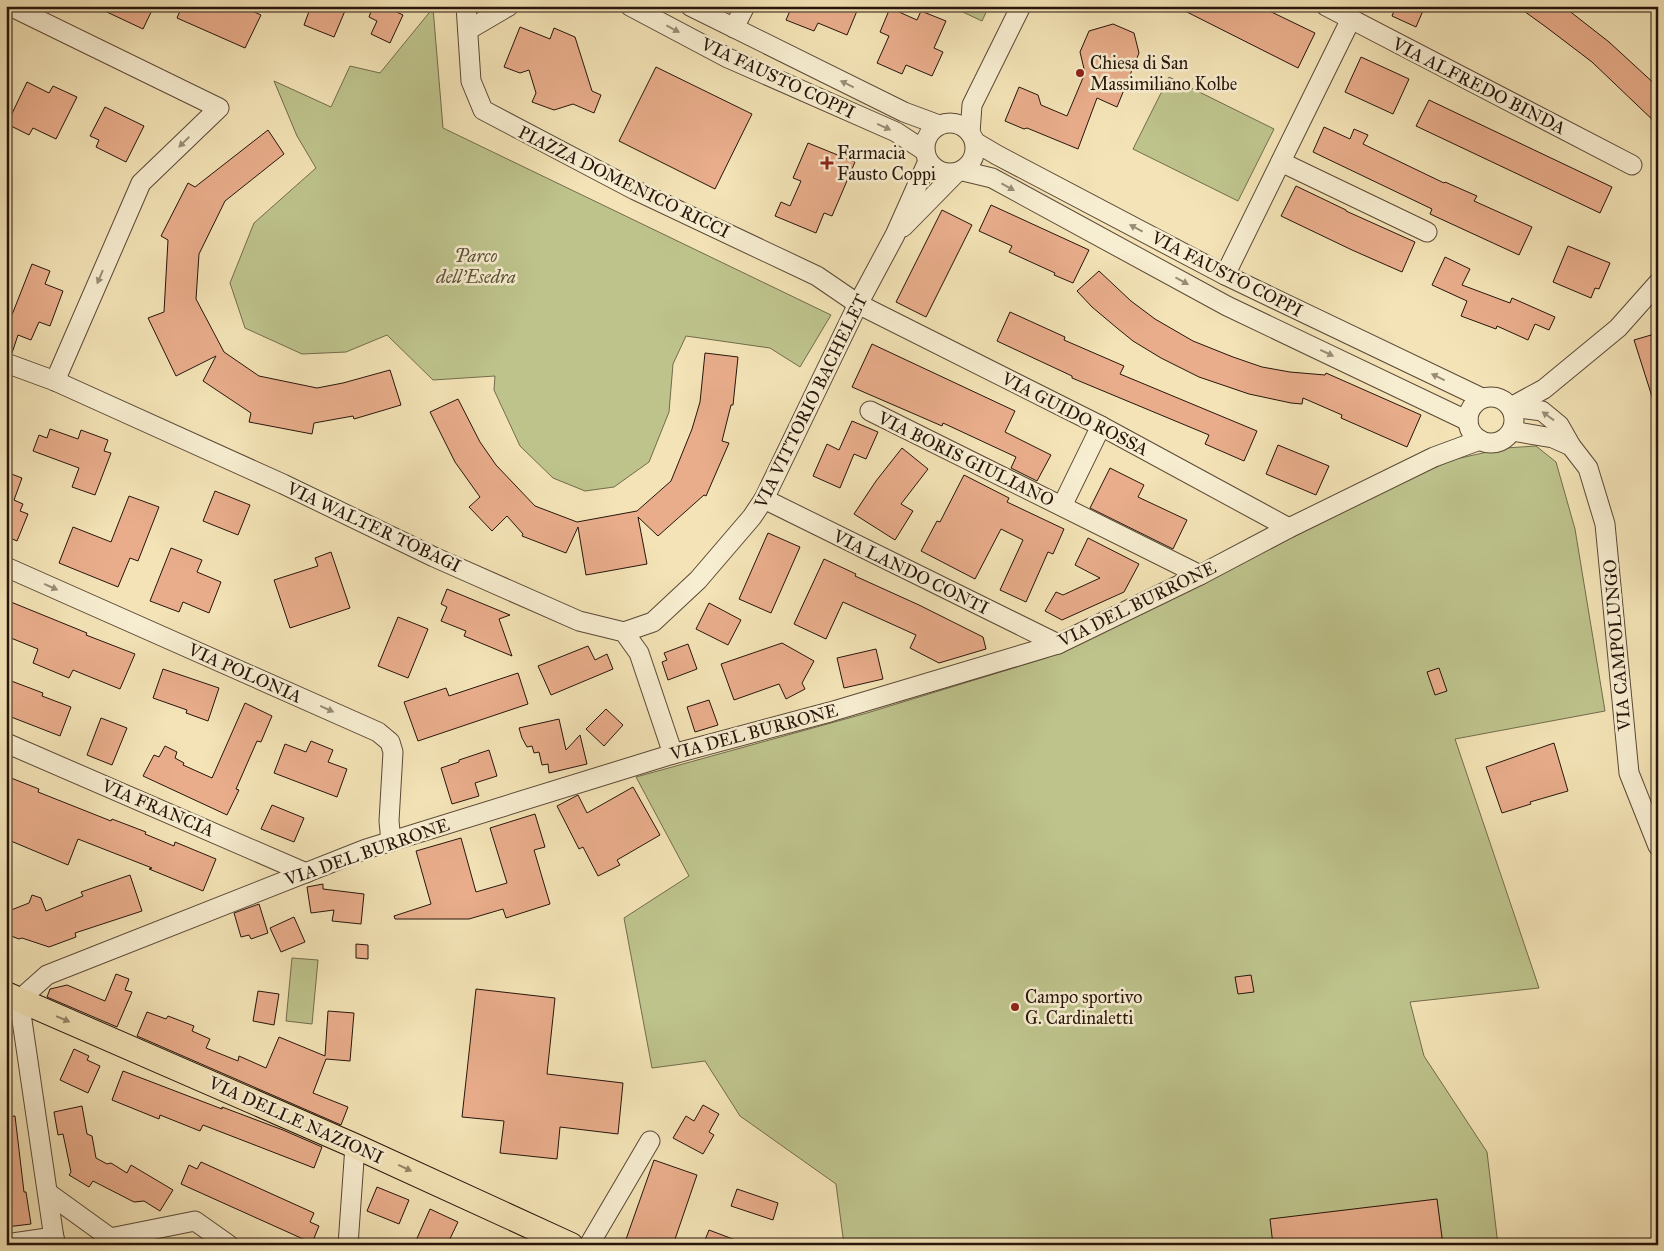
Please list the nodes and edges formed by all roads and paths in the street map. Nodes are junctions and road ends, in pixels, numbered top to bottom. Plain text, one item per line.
1 (10, 6) edge
2 (466, 6) edge
3 (509, 6) edge
4 (630, 6) edge
5 (690, 6) edge
6 (745, 6) edge
7 (1021, 6) edge
8 (1326, 6) edge
9 (1350, 19) junction
10 (734, 28) junction
11 (468, 30) junction
12 (972, 104) junction
13 (944, 124) junction
14 (973, 138) junction
15 (926, 156) junction
16 (1281, 162) junction
17 (1632, 165) dead end
18 (960, 172) junction
19 (1427, 232) dead end
20 (895, 235) junction
21 (1225, 275) junction
22 (1658, 282) edge
23 (858, 304) junction
24 (6, 363) edge
25 (55, 381) junction
26 (1482, 398) junction
27 (1511, 407) junction
28 (870, 411) dead end
29 (1468, 421) junction
30 (1102, 426) junction
31 (1512, 431) junction
32 (1480, 440) junction
33 (1571, 446) junction
34 (764, 500) junction
35 (1062, 506) junction
36 (1289, 528) junction
37 (6, 567) edge
38 (1200, 574) junction
39 (624, 632) junction
40 (1058, 644) junction
41 (7, 744) edge
42 (673, 754) junction
43 (391, 842) junction
44 (1658, 846) edge
45 (306, 872) junction
46 (10, 1000) edge
47 (650, 1141) dead end
48 (356, 1146) junction
49 (48, 1193) junction
50 (55, 1241) edge
51 (115, 1241) edge
52 (6, 1244) edge
53 (229, 1245) edge
54 (348, 1245) edge
55 (571, 1245) edge
56 (589, 1245) edge

1 -> 25 street
2 - 11 street, PIAZZA DOMENICO RICCI
3 - 11 street
4 -> 15 street, VIA FAUSTO COPPI
5 - 10 street, VIA FAUSTO COPPI
6 - 10 street
7 - 12 street
8 - 9 street, VIA ALFREDO BINDA
9 - 16 street
9 - 17 street, VIA ALFREDO BINDA
13 -> 10 street, VIA FAUSTO COPPI
11 - 23 street, PIAZZA DOMENICO RICCI
12 - 13 street
12 - 14 street
13 - 14 street, VIA FAUSTO COPPI
13 - 15 street
14 - 18 street
21 -> 14 street, VIA FAUSTO COPPI
15 - 18 street, VIA FAUSTO COPPI
15 - 20 street, VIA VITTORIO BACHELET
16 - 19 street
16 - 21 street
18 - 20 street, VIA VITTORIO BACHELET
18 -> 29 street, VIA FAUSTO COPPI
20 - 23 street, VIA VITTORIO BACHELET
26 -> 21 street, VIA FAUSTO COPPI
22 - 27 street
23 - 30 street, VIA GUIDO ROSSA
23 - 34 street, VIA VITTORIO BACHELET
24 - 25 street, VIA WALTER TOBAGI
25 - 39 street, VIA WALTER TOBAGI
26 - 27 street
26 - 29 street
27 - 31 street
33 -> 27 street, VIA CAMPOLUNGO
28 - 35 street, VIA BORIS GIULIANO
29 - 32 street
30 - 35 street, VIA BORIS GIULIANO
30 - 36 street, VIA GUIDO ROSSA
31 - 32 street
31 - 33 street
32 - 36 street, VIA DEL BURRONE
33 - 44 street, VIA CAMPOLUNGO
34 - 39 street, VIA VITTORIO BACHELET
34 - 40 street, VIA LANDO CONTI
35 - 38 street, VIA BORIS GIULIANO
36 - 38 street, VIA DEL BURRONE
37 -> 43 street, VIA POLONIA
38 - 40 street, VIA DEL BURRONE
39 - 42 street
40 - 42 street, VIA DEL BURRONE
41 - 45 street, VIA FRANCIA
42 - 43 street, VIA DEL BURRONE
43 - 45 street, VIA DEL BURRONE
45 - 46 street, VIA DEL BURRONE
46 -> 48 main road, VIA DELLE NAZIONI
46 - 49 street
47 - 56 street
48 - 54 street
48 -> 55 main road, VIA DELLE NAZIONI
49 - 50 street
49 - 51 street
50 - 52 street
51 - 53 street

